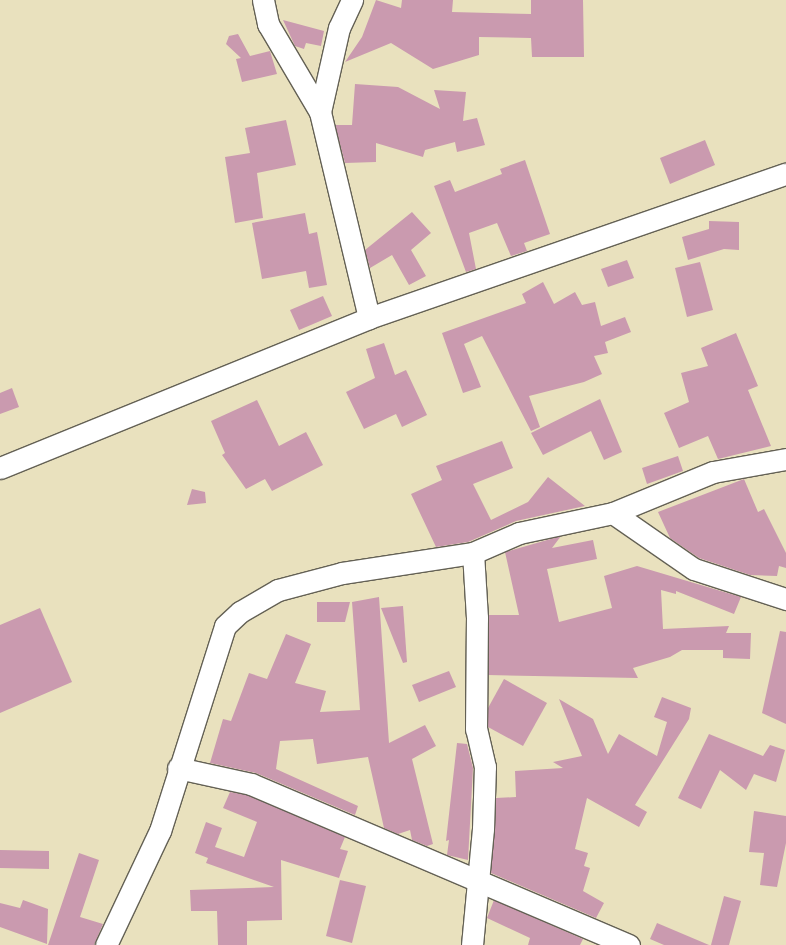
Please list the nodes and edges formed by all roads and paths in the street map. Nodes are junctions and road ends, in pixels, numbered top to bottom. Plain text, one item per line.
1 (263, 0) edge
2 (352, 0) edge
3 (320, 112) junction
4 (786, 174) edge
5 (369, 318) junction
6 (786, 459) edge
7 (0, 468) edge
8 (613, 513) junction
9 (473, 554) junction
10 (786, 599) edge
11 (178, 768) junction
12 (478, 879) junction
13 (106, 945) edge
14 (472, 945) edge
15 (629, 945) edge

1 - 3 street
2 - 3 street
3 - 5 street
4 - 5 street
5 - 7 street
6 - 8 street
8 - 9 street
8 - 10 street
9 - 11 street
9 - 12 street
11 - 12 street
11 - 13 street
12 - 14 street
12 - 15 street

